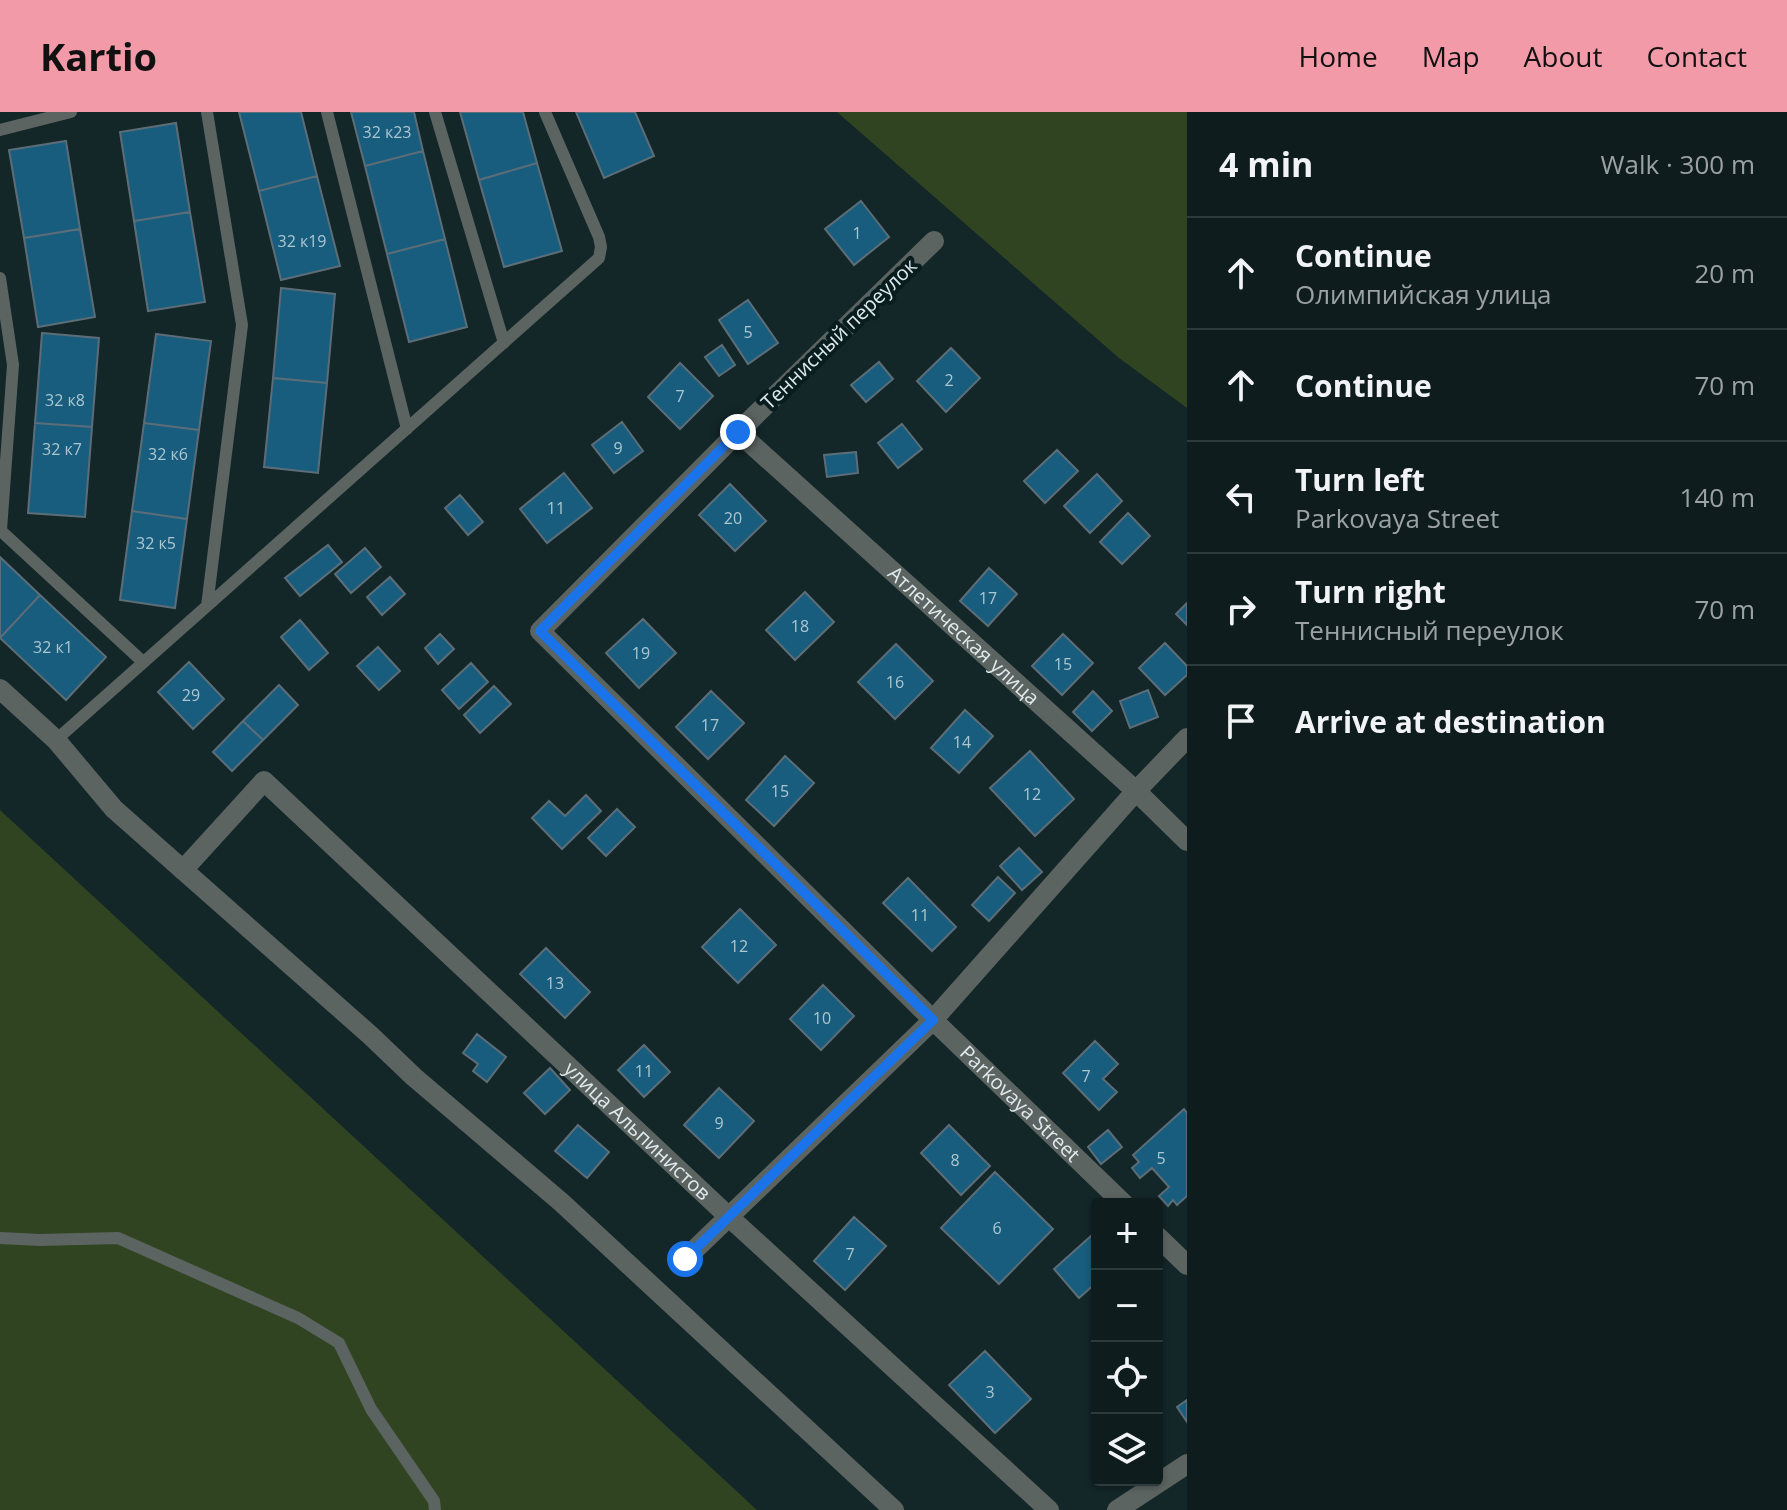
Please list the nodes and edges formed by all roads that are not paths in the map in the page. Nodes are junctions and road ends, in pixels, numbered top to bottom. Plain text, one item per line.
1 (71, 112) edge
2 (207, 112) edge
3 (327, 112) edge
4 (435, 112) edge
5 (545, 112) edge
6 (0, 130) edge
7 (934, 241) dead end
8 (0, 278) edge
9 (504, 343) junction
10 (407, 429) junction
11 (738, 432) junction
12 (0, 530) edge
13 (207, 606) junction
14 (540, 631) joint
15 (143, 662) junction
16 (0, 689) edge
17 (1187, 738) edge
18 (56, 740) junction
19 (1136, 791) junction
20 (1187, 841) edge
21 (183, 870) junction
22 (933, 1020) junction
23 (1118, 1198) edge
24 (728, 1216) junction
25 (0, 1238) edge
26 (1163, 1242) edge
27 (685, 1259) dead end
28 (1187, 1265) edge
29 (1187, 1464) edge
30 (435, 1510) edge
31 (894, 1510) edge
32 (1049, 1510) edge
33 (1117, 1510) edge

1 - 6 lane
2 - 13 lane
3 - 10 lane
4 - 9 lane
5 - 9 lane
7 - 11 street, Теннисный переулок
8 - 12 lane
9 - 10 lane
10 - 13 lane
11 - 14 street, Теннисный переулок
11 - 19 street, Атлетическая улица
12 - 15 lane
13 - 15 lane
14 - 22 street, Parkovaya Street
15 - 18 lane
16 - 18 street
17 - 19 street
18 - 21 street
19 - 20 street, Атлетическая улица
19 - 22 street
21 - 24 street, улица Альпинистов
21 - 31 street
22 - 23 street, Parkovaya Street
22 - 24 street
24 - 27 street
24 - 32 street, улица Альпинистов
25 - 30 lane
26 - 28 street
29 - 33 street

